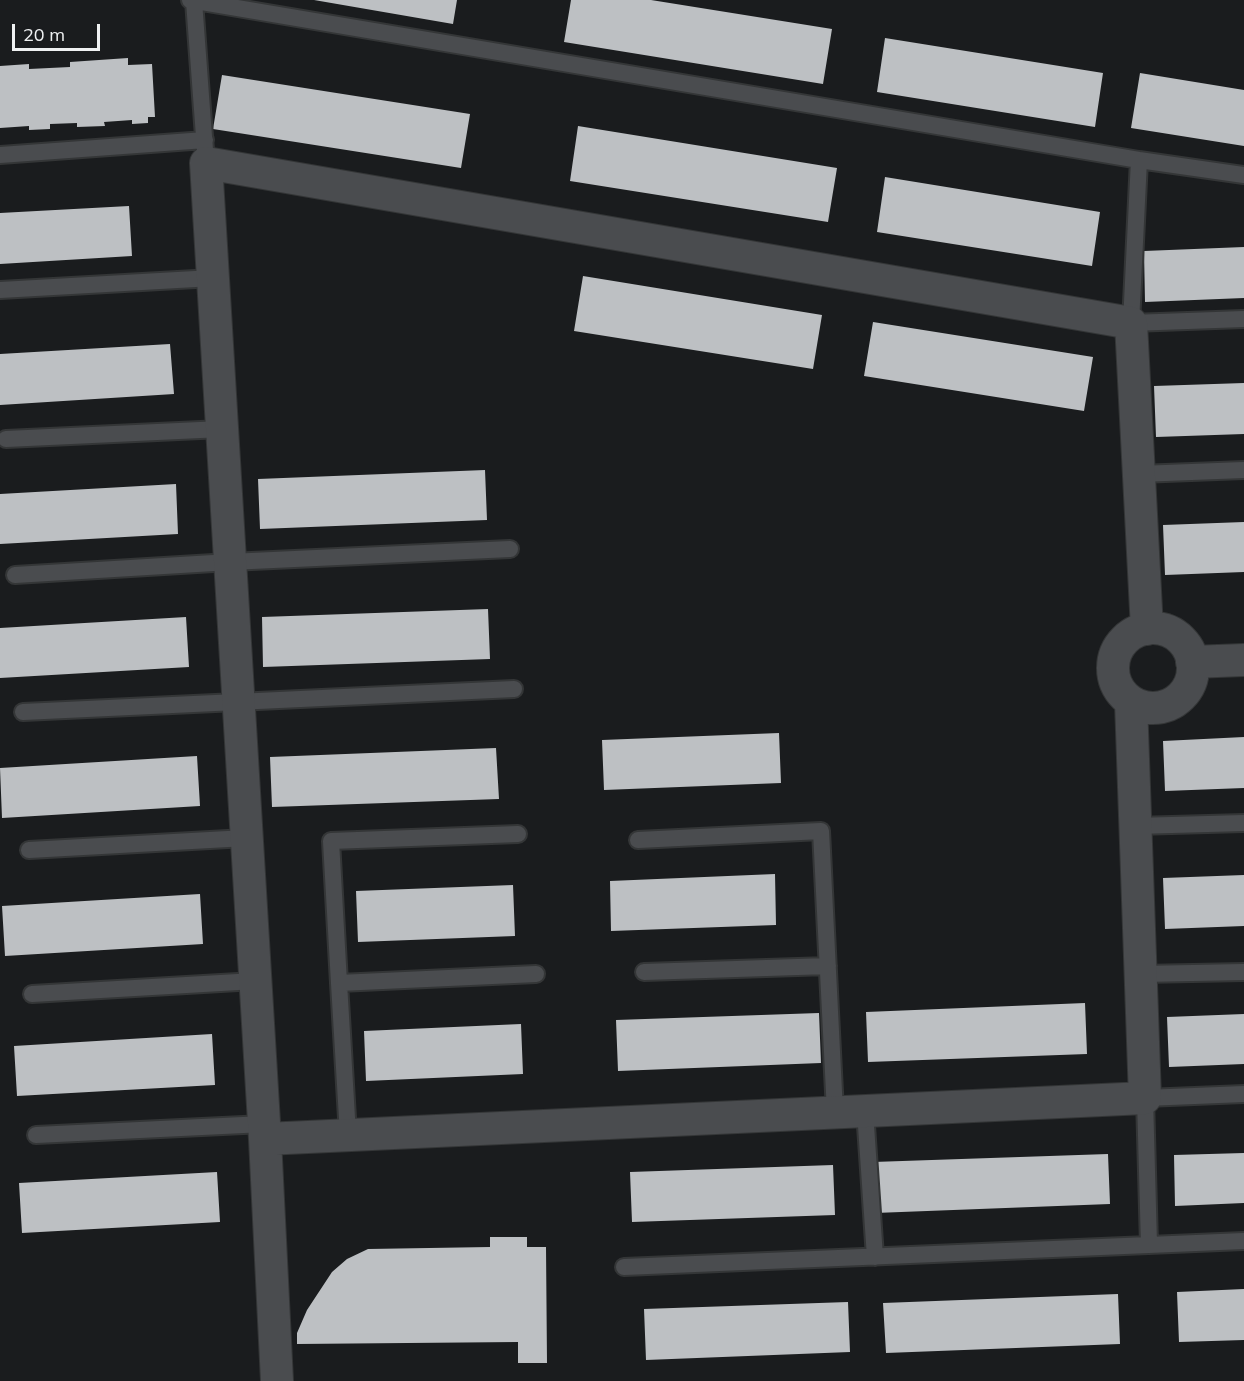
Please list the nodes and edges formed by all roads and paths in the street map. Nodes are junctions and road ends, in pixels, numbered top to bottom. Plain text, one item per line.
1 (192, 0) edge
2 (205, 151) junction
3 (0, 155) edge
4 (1139, 160) junction
5 (1244, 175) edge
6 (213, 278) junction
7 (0, 290) edge
8 (1244, 320) edge
9 (1131, 323) junction
10 (222, 429) junction
11 (6, 440) dead end
12 (1244, 470) edge
13 (1138, 474) junction
14 (510, 549) dead end
15 (230, 562) junction
16 (15, 575) dead end
17 (1147, 628) junction
18 (1244, 660) edge
19 (1192, 662) junction
20 (514, 689) dead end
21 (238, 701) junction
22 (1131, 702) junction
23 (23, 712) dead end
24 (1244, 823) edge
25 (1135, 826) junction
26 (518, 834) dead end
27 (246, 838) junction
28 (638, 840) dead end
29 (29, 850) dead end
30 (828, 966) junction
31 (645, 972) dead end
32 (1244, 972) edge
33 (536, 974) dead end
34 (1141, 974) junction
35 (255, 981) junction
36 (339, 983) junction
37 (32, 994) dead end
38 (1244, 1094) edge
39 (1145, 1098) junction
40 (850, 1112) junction
41 (264, 1131) junction
42 (36, 1135) dead end
43 (348, 1135) junction
44 (1244, 1241) edge
45 (1149, 1245) junction
46 (875, 1257) junction
47 (624, 1268) dead end
48 (277, 1381) edge

1 - 2 lane
1 - 4 lane
2 - 3 lane
2 - 6 street
2 - 9 street
4 - 5 lane
4 - 9 lane
6 - 7 lane
6 - 10 street
8 - 9 lane
9 - 13 street
10 - 11 lane
10 - 15 street
12 - 13 lane
13 - 17 street
14 - 15 lane
15 - 16 lane
15 - 21 street
17 - 19 street
17 - 22 street
18 - 19 street
19 - 22 street
20 - 21 lane
21 - 23 lane
21 - 27 street
22 - 25 street
24 - 25 lane
25 - 34 street
26 - 36 lane
27 - 29 lane
27 - 35 street
28 - 30 lane
30 - 31 lane
30 - 40 lane
32 - 34 lane
33 - 36 lane
34 - 39 street
35 - 37 lane
35 - 41 street
36 - 43 lane
38 - 39 lane
39 - 40 street
39 - 45 lane
40 - 43 street
40 - 46 lane
41 - 42 lane
41 - 43 street
41 - 48 street
44 - 45 lane
45 - 46 lane
46 - 47 lane

